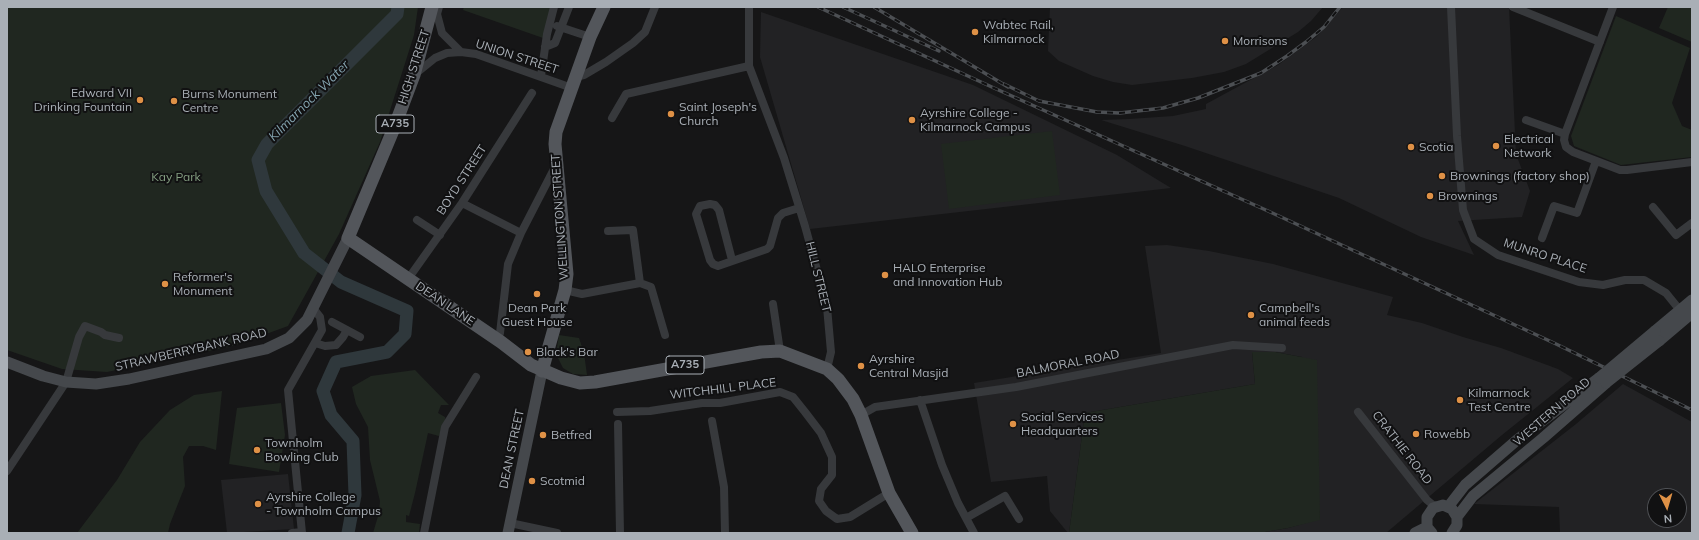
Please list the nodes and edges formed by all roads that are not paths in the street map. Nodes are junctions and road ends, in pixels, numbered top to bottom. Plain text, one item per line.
1 (432, 7) edge
2 (439, 7) edge
3 (554, 7) edge
4 (568, 7) edge
5 (604, 7) edge
6 (655, 7) edge
7 (749, 7) edge
8 (1451, 7) edge
9 (1513, 7) edge
10 (1613, 7) edge
11 (550, 23) junction
12 (561, 27) junction
13 (590, 37) junction
14 (1600, 42) junction
15 (545, 47) junction
16 (461, 52) junction
17 (749, 66) junction
18 (414, 75) junction
19 (541, 76) junction
20 (574, 82) junction
21 (532, 93) dead end
22 (612, 118) dead end
23 (1526, 120) dead end
24 (1565, 134) junction
25 (1596, 161) junction
26 (1692, 162) edge
27 (557, 165) junction
28 (462, 203) junction
29 (1653, 206) dead end
30 (799, 208) junction
31 (417, 220) dead end
32 (1692, 223) edge
33 (608, 231) dead end
34 (521, 233) junction
35 (440, 235) junction
36 (348, 238) junction
37 (1542, 238) dead end
38 (732, 260) junction
39 (408, 279) junction
40 (640, 282) junction
41 (565, 290) junction
42 (1692, 300) edge
43 (773, 304) dead end
44 (313, 308) junction
45 (1686, 314) edge
46 (332, 322) dead end
47 (347, 330) junction
48 (500, 333) dead end
49 (665, 335) dead end
50 (1657, 336) junction
51 (360, 337) dead end
52 (119, 338) dead end
53 (315, 343) junction
54 (550, 343) junction
55 (1282, 348) dead end
56 (780, 351) junction
57 (7, 362) edge
58 (827, 369) junction
59 (542, 371) junction
60 (476, 377) dead end
61 (561, 378) junction
62 (1603, 380) junction
63 (66, 382) junction
64 (920, 400) junction
65 (617, 412) dead end
66 (1358, 412) dead end
67 (861, 415) junction
68 (712, 421) dead end
69 (618, 424) dead end
70 (7, 471) edge
71 (889, 493) junction
72 (1427, 500) junction
73 (1443, 506) junction
74 (966, 518) junction
75 (1019, 519) dead end
76 (1429, 526) edge
77 (1456, 527) edge
78 (509, 528) edge
79 (292, 533) edge
80 (302, 533) edge
81 (424, 533) edge
82 (557, 533) edge
83 (620, 533) edge
84 (725, 533) edge
85 (912, 533) edge
86 (974, 533) edge
87 (1415, 533) edge

1 - 18 main road, HIGH STREET / A735
2 - 16 street
3 - 11 street
4 - 12 street
5 - 13 main road, WELLINGTON STREET
6 - 20 street
7 - 17 street, HILL STREET
8 - 45 street, MUNRO PLACE
9 - 14 street
10 - 14 street
11 - 12 street
11 - 15 street
12 - 13 street
12 - 15 street
13 - 20 main road, WELLINGTON STREET
14 - 24 street
15 - 19 street
16 - 18 street, UNION STREET
16 - 19 street, UNION STREET
17 - 22 street
17 - 30 street, HILL STREET
18 - 36 main road, HIGH STREET / A735
19 - 20 street, UNION STREET
20 - 27 main road, WELLINGTON STREET
21 - 28 street, BOYD STREET
23 - 24 street
24 - 25 street
25 - 26 street
25 - 37 street
27 - 34 street
27 - 41 main road, WELLINGTON STREET
28 - 34 street
28 - 35 street, BOYD STREET
29 - 32 street
30 - 38 street
30 - 58 street, HILL STREET
31 - 35 street
33 - 40 street
34 - 48 street
35 - 39 street, BOYD STREET
36 - 39 main road, DEAN LANE / A735
36 - 44 main road, STRAWBERRYBANK ROAD
38 - 38 street
39 - 59 main road, DEAN LANE / A735
40 - 41 street
40 - 49 street
41 - 54 main road, WELLINGTON STREET
42 - 45 main road
43 - 56 street
44 - 53 street
44 - 63 main road, STRAWBERRYBANK ROAD
45 - 50 main road
45 - 50 main road, WESTERN ROAD
46 - 47 street
47 - 51 street
47 - 53 street
50 - 62 main road, WESTERN ROAD, bridge
52 - 63 street
53 - 80 street
54 - 59 main road, WELLINGTON STREET
54 - 61 main road
55 - 64 street, BALMORAL ROAD
56 - 58 main road, A735
56 - 61 main road, A735
57 - 63 main road, STRAWBERRYBANK ROAD
58 - 67 main road, A735
59 - 61 main road, A735
59 - 78 main road, DEAN STREET
60 - 81 street
62 - 73 main road, WESTERN ROAD
62 - 77 main road, WESTERN ROAD
63 - 70 street
64 - 67 street, BALMORAL ROAD
64 - 74 street
65 - 71 street, WITCHHILL PLACE
66 - 72 street, CRATHIE ROAD
67 - 71 main road, A735
68 - 84 street
69 - 83 street
71 - 85 main road, A735
72 - 73 street, CRATHIE ROAD
72 - 76 street, CRATHIE ROAD
73 - 76 main road, WESTERN ROAD
73 - 77 main road, WESTERN ROAD
74 - 75 street
74 - 86 street
76 - 87 main road, WESTERN ROAD
78 - 82 street
79 - 80 street

